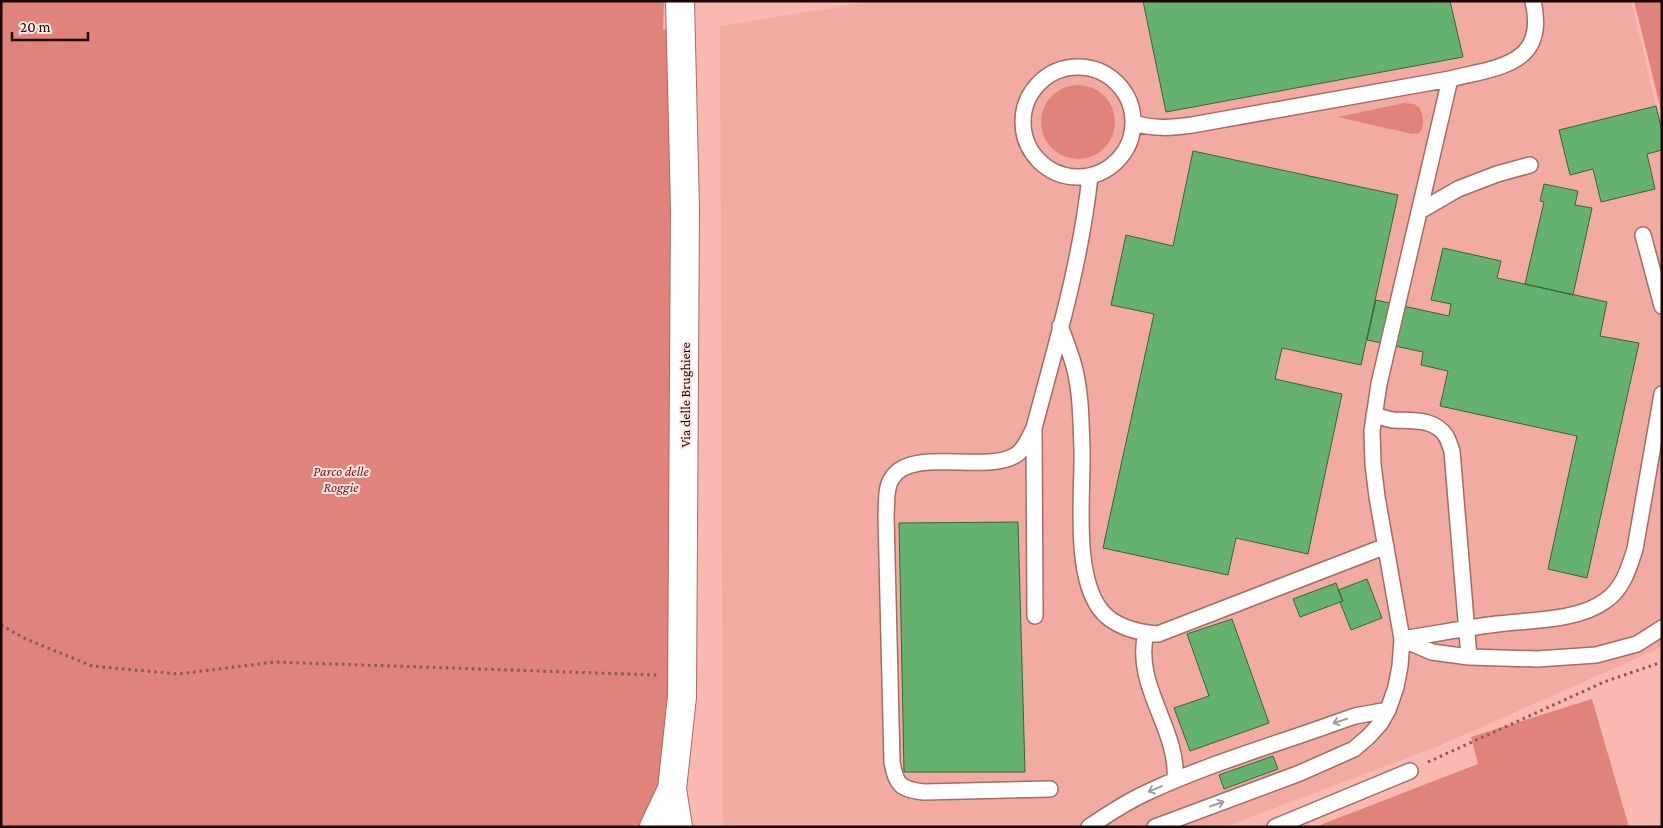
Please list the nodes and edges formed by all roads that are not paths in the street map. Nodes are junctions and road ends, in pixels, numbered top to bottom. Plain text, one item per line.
1 (680, 1) edge
2 (1533, 1) edge
3 (1450, 79) junction
4 (1134, 123) junction
5 (1530, 165) dead end
6 (1090, 176) junction
7 (1420, 210) junction
8 (1643, 235) dead end
9 (1662, 306) edge
10 (1060, 326) junction
11 (1662, 394) edge
12 (1374, 415) junction
13 (1034, 428) junction
14 (1386, 546) junction
15 (1035, 616) dead end
16 (1662, 628) edge
17 (1466, 629) junction
18 (1146, 633) junction
19 (1402, 639) junction
20 (1469, 657) junction
21 (1388, 710) junction
22 (1410, 771) road end
23 (1175, 780) junction
24 (672, 789) junction
25 (1050, 789) dead end
26 (654, 827) edge
27 (678, 827) edge
28 (1089, 827) edge
29 (1155, 827) edge
30 (1275, 827) edge

1 - 24 street, Via delle Brughiere
2 - 3 lane
3 - 4 lane
3 - 7 lane
4 - 6 lane
4 - 6 lane
5 - 7 lane
6 - 10 lane
7 - 12 lane
8 - 9 lane
10 - 13 lane
10 - 18 lane
11 - 17 lane
12 - 14 lane
12 - 17 lane
13 - 15 lane
13 - 25 lane
14 - 18 lane
14 - 19 lane
16 - 20 lane
17 - 19 lane
17 - 20 lane
18 - 23 lane
19 - 20 lane
19 - 21 lane
21 -> 23 lane
29 -> 21 lane
22 - 30 lane
23 -> 28 lane
24 - 26 street, Via delle Brughiere
24 - 27 street, Via delle Brughiere

